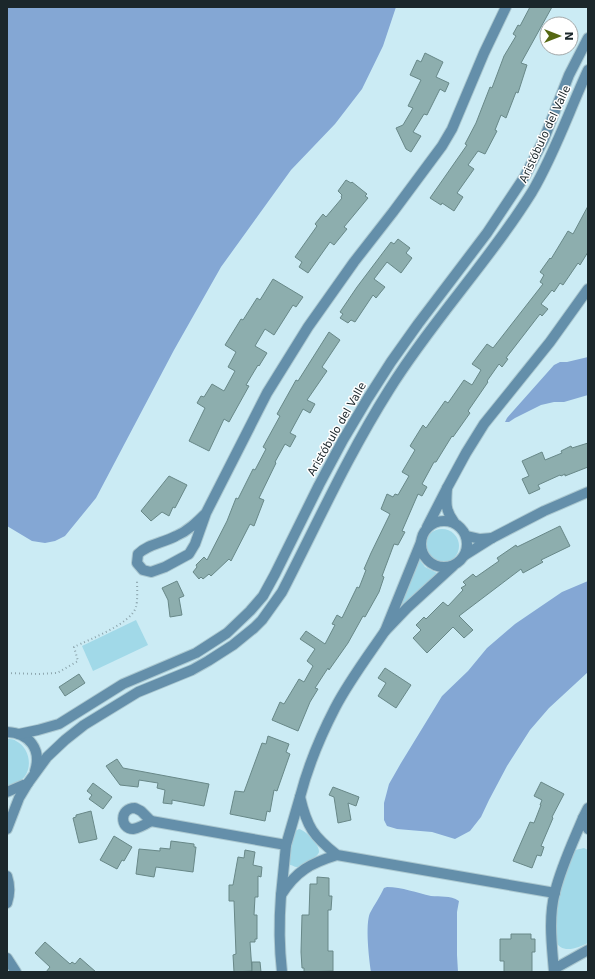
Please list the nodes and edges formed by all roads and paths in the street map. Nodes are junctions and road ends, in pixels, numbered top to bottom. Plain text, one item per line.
1 (506, 7) edge
2 (588, 38) edge
3 (588, 70) edge
4 (588, 289) edge
5 (447, 488) junction
6 (588, 492) edge
7 (206, 513) junction
8 (454, 522) junction
9 (425, 532) junction
10 (466, 536) junction
11 (492, 538) junction
12 (421, 542) junction
13 (465, 555) junction
14 (137, 564) junction
15 (453, 566) junction
16 (385, 631) junction
17 (7, 673) edge
18 (7, 732) edge
19 (19, 734) junction
20 (34, 774) junction
21 (28, 783) junction
22 (7, 792) edge
23 (300, 797) junction
24 (588, 808) edge
25 (583, 818) junction
26 (151, 821) dead end
27 (7, 829) edge
28 (588, 829) edge
29 (286, 845) junction
30 (337, 854) junction
31 (7, 876) edge
32 (555, 893) junction
33 (281, 895) junction
34 (7, 903) edge
35 (588, 950) edge
36 (7, 958) edge
37 (554, 971) edge
38 (16, 972) edge
39 (282, 972) edge

1 - 7 street
2 - 19 street, Aristóbulo del Valle
3 - 20 street, Aristóbulo del Valle
4 - 5 street
5 - 8 street
5 - 9 street
6 - 11 street
7 - 14 street
7 - 14 street
8 - 9 street
8 - 10 street
9 - 12 street
10 - 11 street
10 - 13 street
11 - 13 street
12 - 15 street
12 - 16 street
13 - 15 street
14 - 17 path
15 - 16 street
16 - 23 street
18 - 19 street
19 - 20 street
20 - 21 street, Aristóbulo del Valle
21 - 22 street
21 - 27 street, Aristóbulo del Valle
23 - 29 street
23 - 30 street
24 - 25 street
25 - 28 street
25 - 32 street
26 - 29 street
29 - 33 street
30 - 32 street
30 - 33 street
31 - 34 street
32 - 37 street
33 - 39 street
35 - 37 street
36 - 38 street

